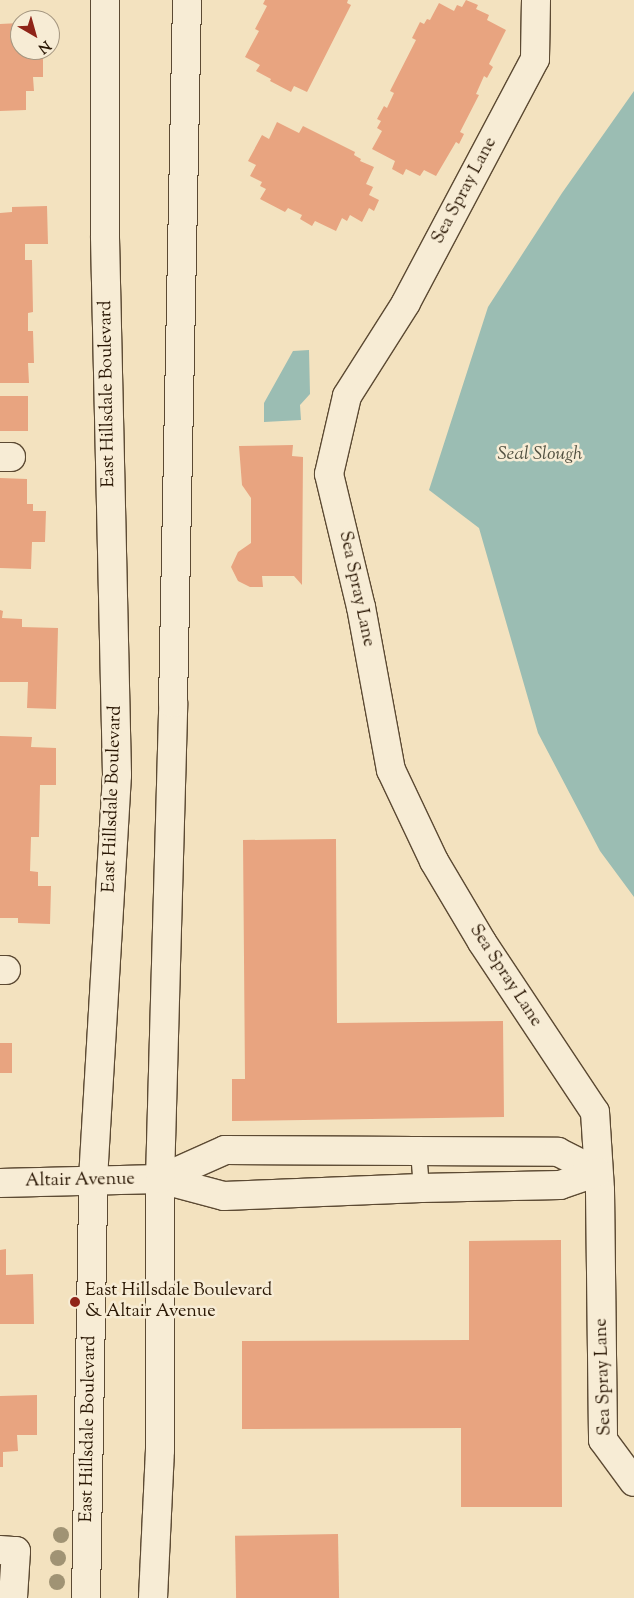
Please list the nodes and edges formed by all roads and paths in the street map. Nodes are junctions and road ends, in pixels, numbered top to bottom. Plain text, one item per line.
1 (105, 0) edge
2 (187, 0) edge
3 (536, 0) edge
4 (418, 1152) junction
5 (598, 1172) junction
6 (94, 1179) junction
7 (160, 1179) junction
8 (0, 1183) edge
9 (421, 1188) junction
10 (634, 1482) edge
11 (0, 1550) edge
12 (13, 1598) edge
13 (86, 1598) edge
14 (153, 1598) edge

1 - 6 main road, East Hillsdale Boulevard
2 - 7 main road
3 - 5 main road, Sea Spray Lane
4 - 5 main road
4 - 7 main road
4 - 9 lane
5 - 9 main road
5 - 10 main road, Sea Spray Lane
6 - 7 main road, Altair Avenue
6 - 8 main road, Altair Avenue
6 - 13 main road, East Hillsdale Boulevard
7 - 9 main road
7 - 14 main road
11 - 12 main road

